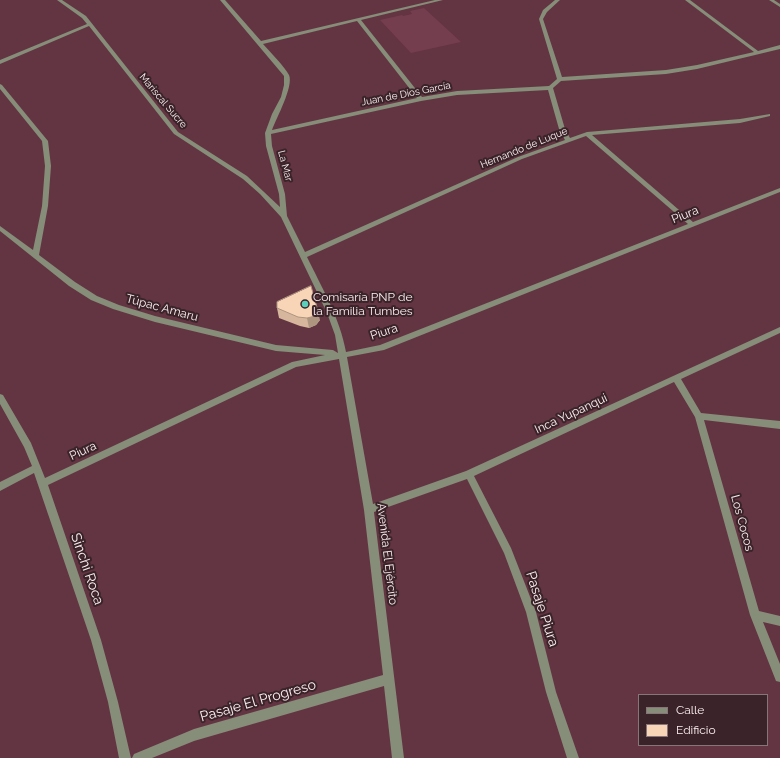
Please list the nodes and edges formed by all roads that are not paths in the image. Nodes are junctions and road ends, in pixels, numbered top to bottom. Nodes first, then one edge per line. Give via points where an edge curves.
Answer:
1 (59, 0) edge
2 (222, 0) edge
3 (441, 0) edge
4 (558, 0) edge
5 (687, 0) edge
6 (771, 0) edge
7 (780, 6) edge
8 (358, 20) junction
9 (90, 24) junction
10 (260, 43) junction
11 (780, 47) edge
12 (757, 52) junction
13 (0, 62) edge
14 (560, 79) junction
15 (0, 86) edge
16 (550, 88) junction
17 (421, 98) junction
18 (768, 116) dead end
19 (268, 133) junction
20 (587, 134) junction
21 (568, 140) junction
22 (780, 190) edge
23 (284, 216) junction
24 (693, 225) junction
25 (0, 228) edge
26 (36, 255) junction
27 (303, 256) junction
28 (780, 330) edge
29 (342, 354) junction
30 (676, 378) junction
31 (0, 397) edge
32 (699, 416) junction
33 (780, 425) edge
34 (37, 467) junction
35 (469, 474) junction
36 (43, 483) junction
37 (0, 487) edge
38 (369, 510) junction
39 (755, 615) junction
40 (780, 621) edge
41 (780, 677) edge
42 (389, 679) junction
43 (125, 758) edge
44 (138, 758) edge
45 (398, 758) edge
46 (572, 758) edge

1 - 9 street, Mariscal Sucre
2 - 10 street, La Mar
3 - 8 street
4 - 14 street via 545,11 541,19
5 - 12 street
6 - 7 street
8 - 10 street
8 - 17 street
9 - 13 street
9 - 23 street, Mariscal Sucre via 176,133 240,174 259,189
10 - 19 street, La Mar via 287,76 284,97
11 - 12 street
12 - 14 street via 666,72
14 - 16 street
15 - 26 street via 45,141 48,166 45,206
16 - 17 street, Juan de Dios García via 457,93
16 - 21 street via 562,129
17 - 19 street, Juan de Dios García
18 - 20 street, Hernando de Luque via 740,121
19 - 23 street, La Mar via 282,194
20 - 21 street, Hernando de Luque
20 - 24 street
21 - 27 street, Hernando de Luque
22 - 24 street, Piura
23 - 27 street, La Mar
24 - 29 street, Piura via 381,348
25 - 26 street, Túpac Amaru
26 - 29 street, Túpac Amaru via 94,298 155,320 276,348
27 - 29 street, La Mar via 330,313
28 - 30 street, Inca Yupanqui
29 - 36 street, Piura via 295,364
29 - 38 street, Avenida El Ejército
30 - 32 street, Los Cocos
30 - 35 street, Inca Yupanqui
31 - 34 street, Sinchi Roca
32 - 33 street
32 - 39 street, Los Cocos
34 - 36 street, Sinchi Roca
34 - 37 street
35 - 38 street, Inca Yupanqui
35 - 46 street, Pasaje Piura via 508,551 532,612
36 - 43 street, Sinchi Roca via 96,640
38 - 42 street, Avenida El Ejército
39 - 40 street
39 - 41 street, Los Cocos
42 - 44 street, Pasaje El Progreso via 194,734
42 - 45 street, Avenida El Ejército

